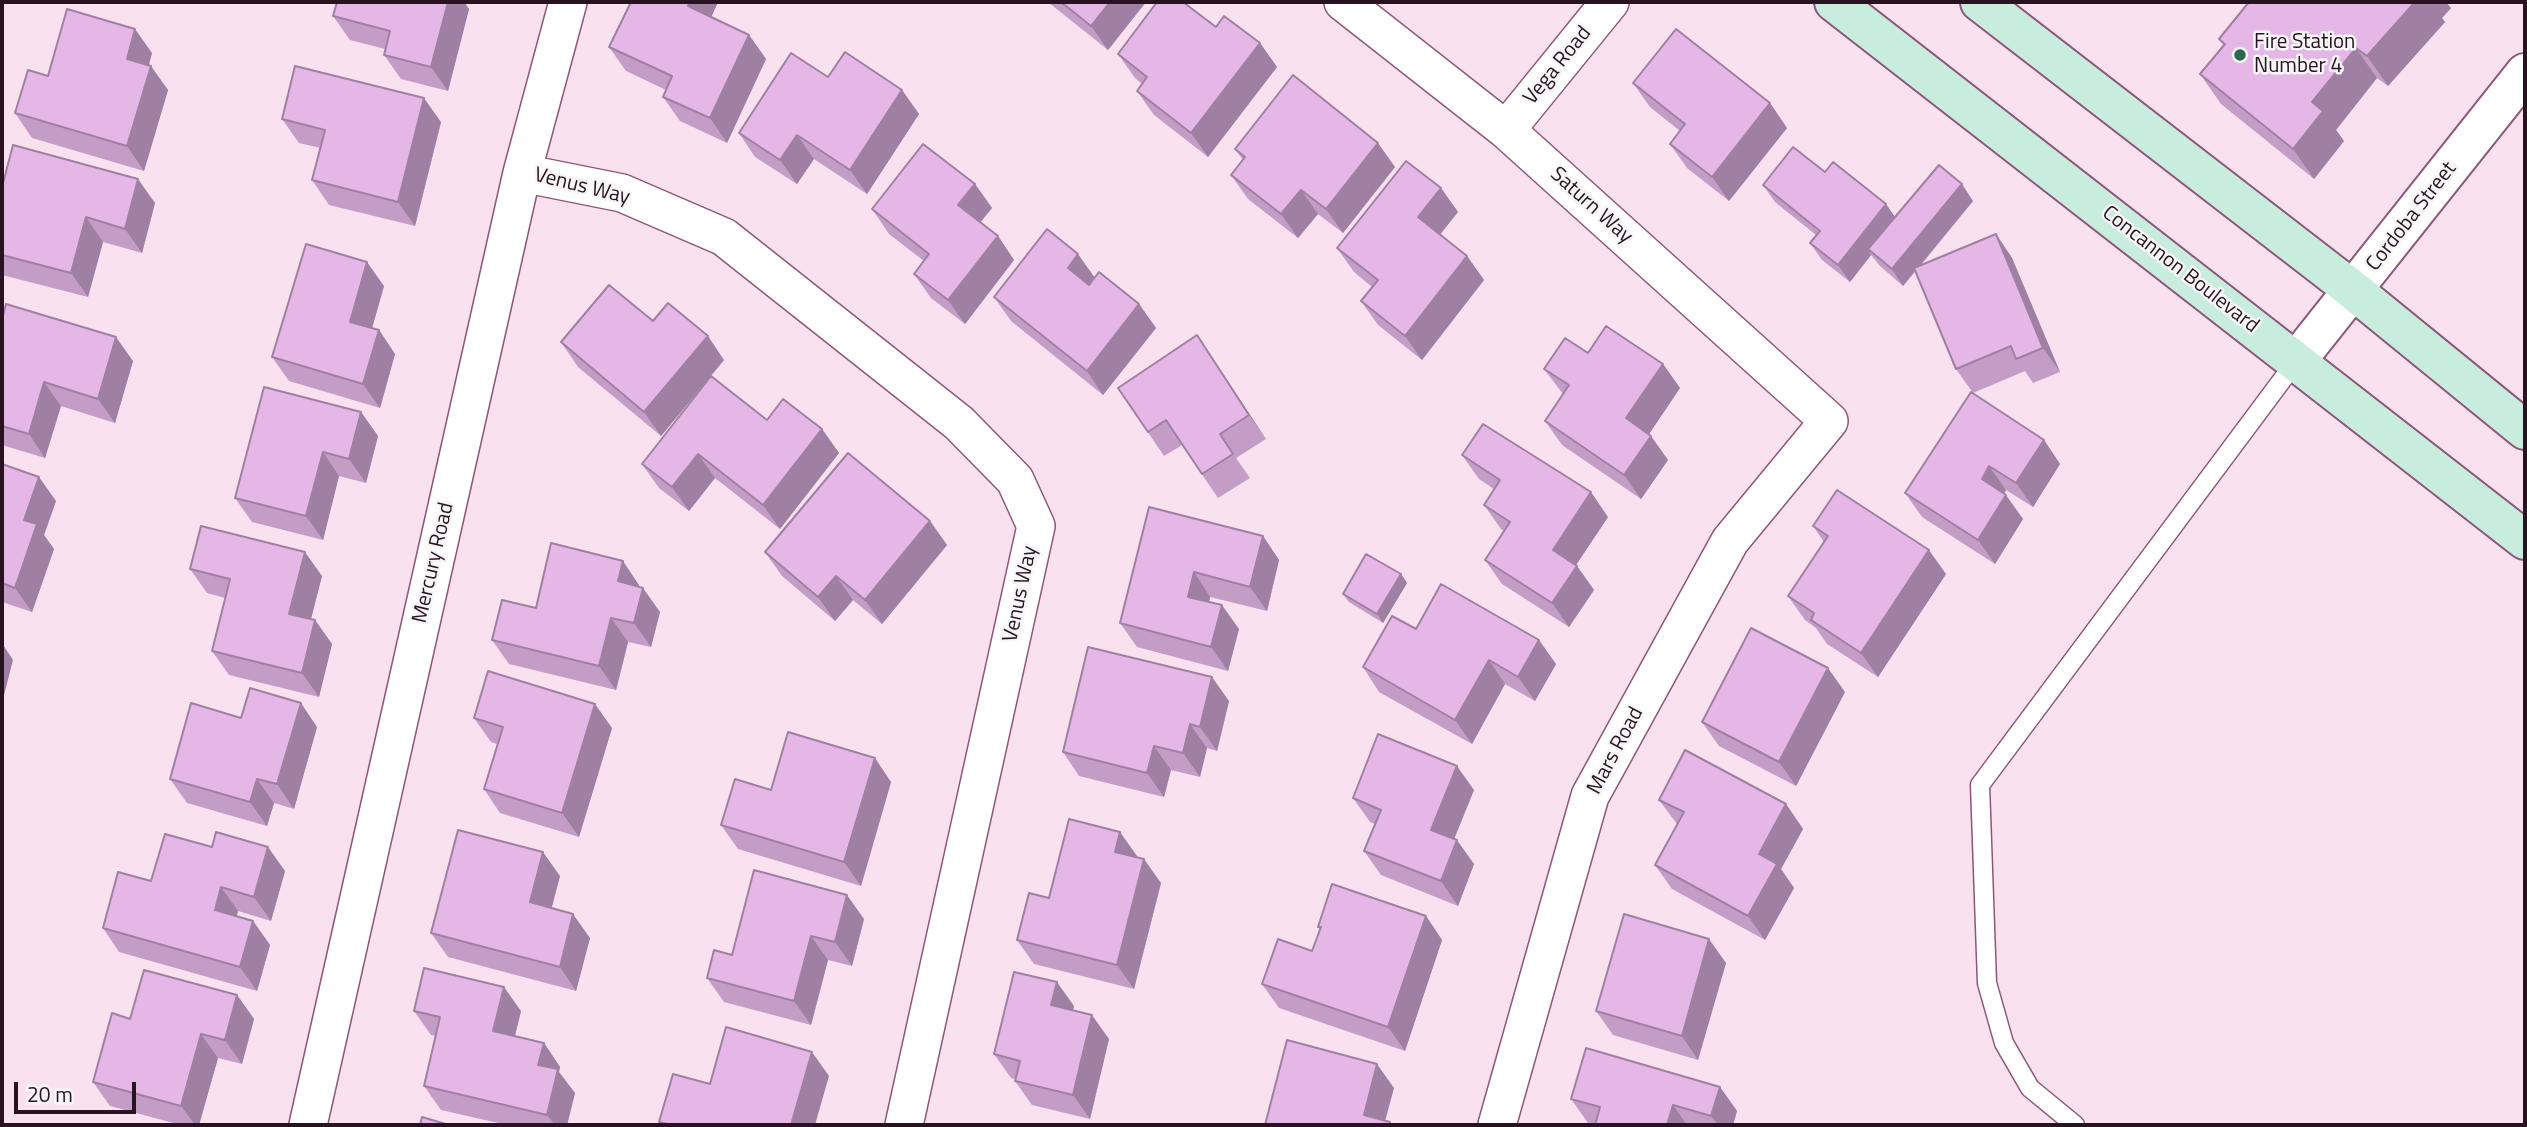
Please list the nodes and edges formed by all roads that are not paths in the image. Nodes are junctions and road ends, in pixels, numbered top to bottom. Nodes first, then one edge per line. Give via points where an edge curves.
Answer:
1 (568, 2) edge
2 (1343, 2) edge
3 (1610, 2) edge
4 (1834, 2) edge
5 (1980, 2) edge
6 (2525, 73) edge
7 (1506, 130) junction
8 (522, 173) junction
9 (2353, 290) junction
10 (2297, 360) junction
11 (1829, 421) joint
12 (2525, 430) edge
13 (2525, 540) edge
14 (307, 1125) edge
15 (904, 1125) edge
16 (1497, 1125) edge
17 (2075, 1125) edge

1 - 8 street, Mercury Road
2 - 7 street, Saturn Way
3 - 7 street, Vega Road
4 - 10 main road, Concannon Boulevard
5 - 9 main road
6 - 9 street, Cordoba Street
7 - 11 street, Saturn Way
8 - 14 street, Mercury Road
8 - 15 street, Venus Way via 622,194 724,237 959,424 1015,480 1036,526
9 - 10 street, Cordoba Street
9 - 12 main road
10 - 13 main road, Concannon Boulevard
10 - 17 lane via 1980,785 1987,983 2004,1043 2030,1088
11 - 16 street, Mars Road via 1730,541 1590,796

